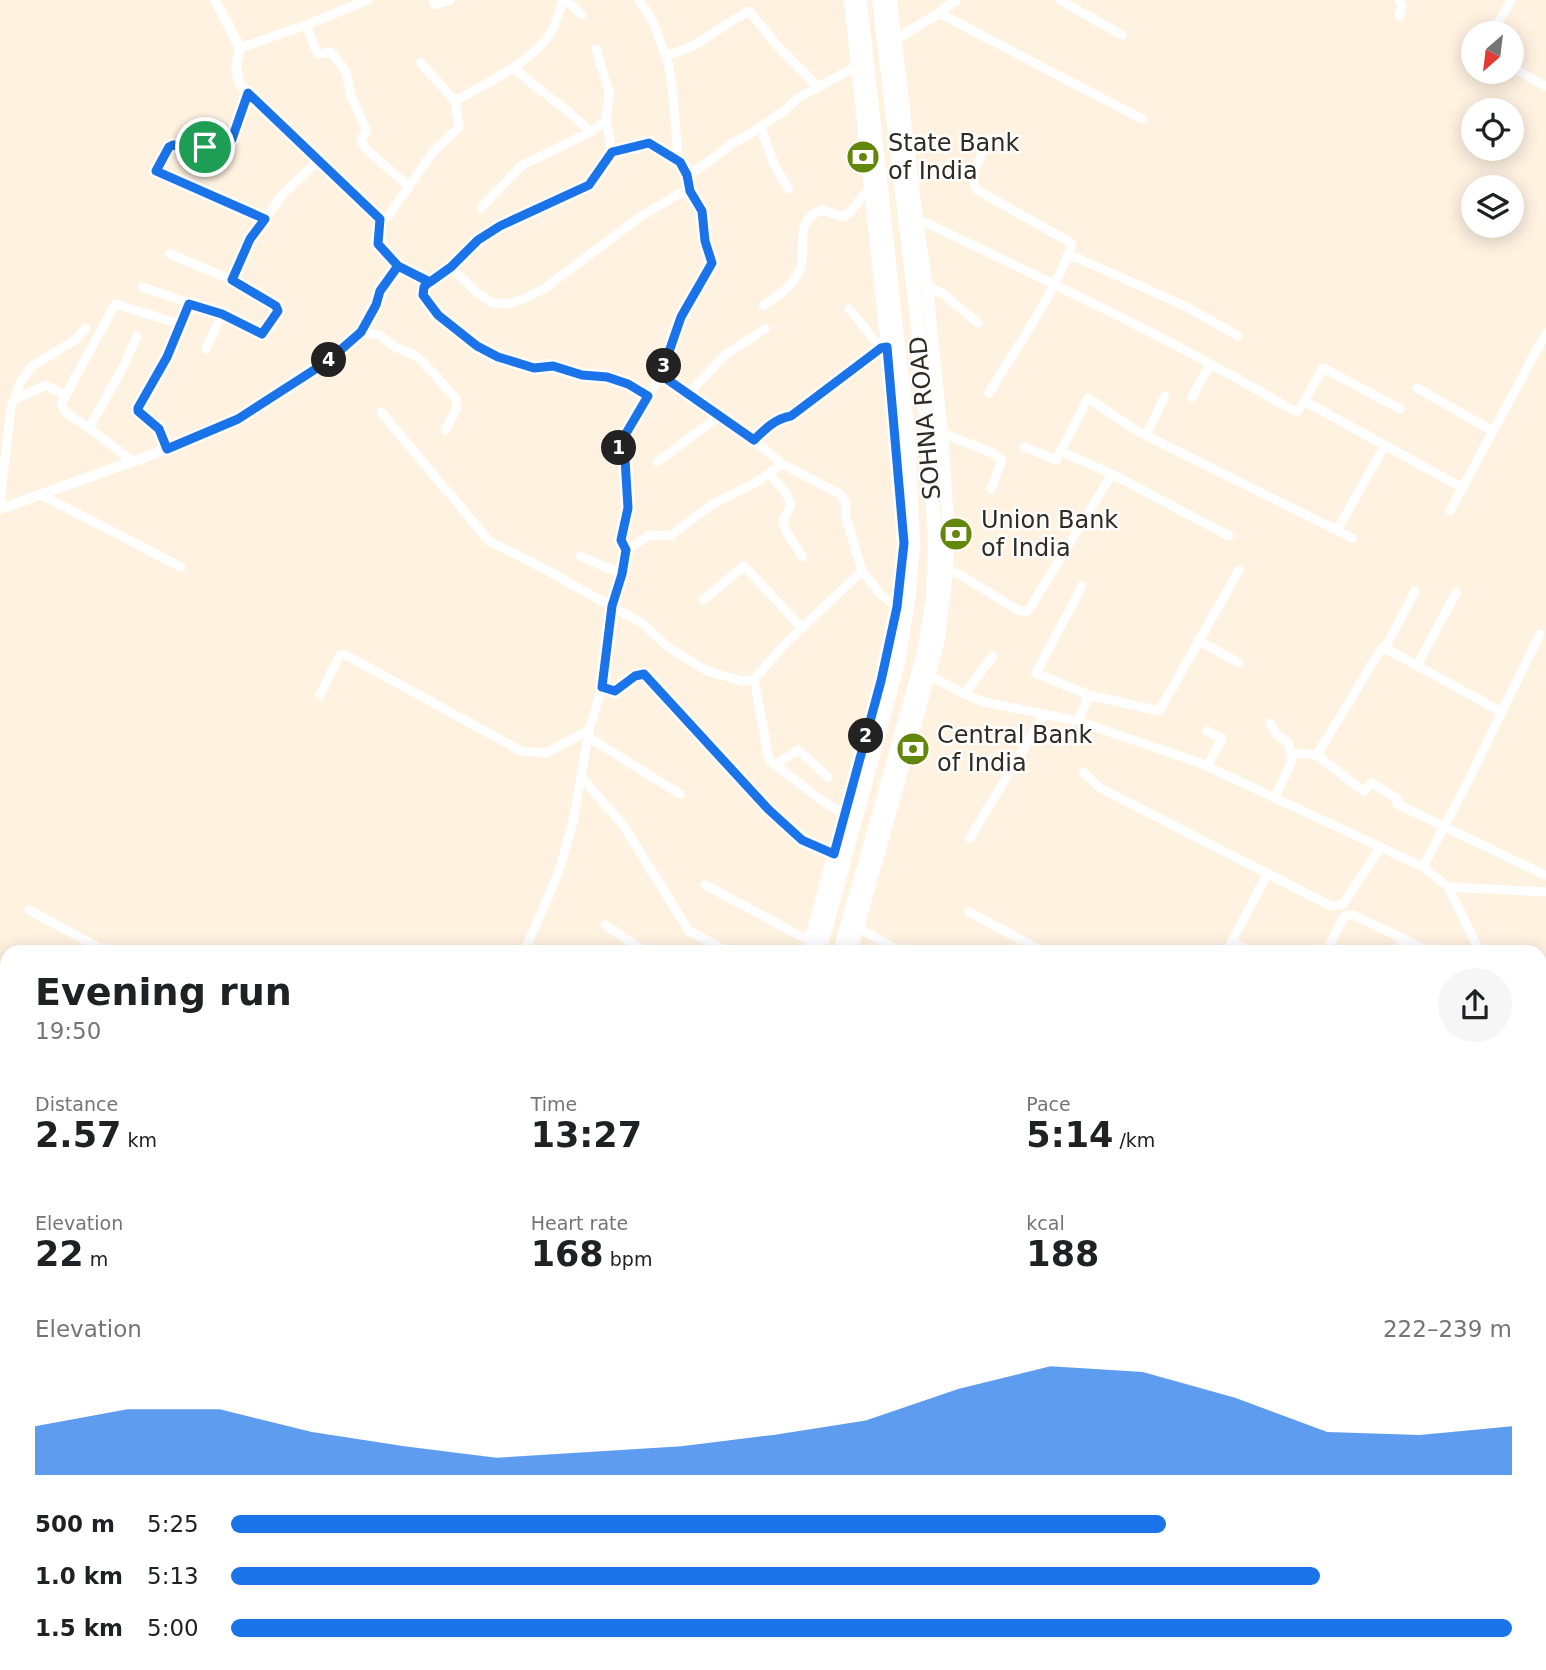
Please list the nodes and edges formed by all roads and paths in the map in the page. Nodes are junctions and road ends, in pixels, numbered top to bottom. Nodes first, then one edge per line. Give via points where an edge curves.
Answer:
1 (215, 0) edge
2 (368, 0) edge
3 (433, 0) edge
4 (450, 0) edge
5 (564, 0) edge
6 (639, 0) edge
7 (850, 0) edge
8 (860, 0) edge
9 (879, 0) edge
10 (891, 0) edge
11 (956, 0) edge
12 (1060, 0) edge
13 (1399, 0) edge
14 (1511, 0) edge
15 (939, 13) junction
16 (582, 15) dead end
17 (1399, 16) dead end
18 (1499, 21) edge
19 (306, 25) junction
20 (1122, 35) dead end
21 (895, 40) junction
22 (240, 48) junction
23 (596, 49) dead end
24 (665, 55) junction
25 (421, 63) dead end
26 (857, 66) junction
27 (513, 67) junction
28 (1524, 74) edge
29 (817, 86) junction
30 (1545, 86) edge
31 (248, 93) junction
32 (455, 101) junction
33 (1143, 119) dead end
34 (606, 121) junction
35 (761, 127) junction
36 (590, 132) junction
37 (983, 151) dead end
38 (612, 152) junction
39 (319, 160) junction
40 (680, 162) junction
41 (687, 175) junction
42 (409, 187) junction
43 (870, 188) junction
44 (789, 189) dead end
45 (690, 191) junction
46 (481, 208) dead end
47 (265, 219) junction
48 (380, 219) junction
49 (917, 221) junction
50 (170, 254) dead end
51 (1067, 257) junction
52 (398, 266) junction
53 (451, 267) junction
54 (232, 280) junction
55 (429, 282) junction
56 (1053, 285) junction
57 (142, 287) dead end
58 (927, 287) junction
59 (189, 304) junction
60 (763, 306) dead end
61 (849, 309) dead end
62 (222, 314) junction
63 (978, 323) dead end
64 (179, 324) junction
65 (86, 328) dead end
66 (765, 329) dead end
67 (361, 332) junction
68 (1546, 333) edge
69 (137, 336) dead end
70 (1238, 337) dead end
71 (884, 348) junction
72 (206, 349) dead end
73 (1210, 365) junction
74 (661, 375) junction
75 (1417, 388) dead end
76 (989, 393) dead end
77 (688, 394) junction
78 (65, 395) junction
79 (648, 396) junction
80 (1165, 396) dead end
81 (1192, 397) dead end
82 (14, 400) junction
83 (1304, 401) junction
84 (1400, 409) dead end
85 (381, 412) dead end
86 (719, 416) junction
87 (89, 428) junction
88 (445, 430) dead end
89 (1493, 431) junction
90 (942, 433) junction
91 (1146, 435) junction
92 (754, 440) junction
93 (1385, 445) junction
94 (1024, 447) dead end
95 (167, 449) junction
96 (1060, 451) junction
97 (132, 461) junction
98 (657, 462) dead end
99 (782, 464) junction
100 (770, 474) junction
101 (1112, 474) junction
102 (945, 478) junction
103 (906, 479) junction
104 (1462, 488) junction
105 (991, 489) dead end
106 (40, 494) junction
107 (0, 501) edge
108 (0, 509) edge
109 (1451, 510) dead end
110 (1337, 530) junction
111 (1228, 536) dead end
112 (1352, 538) dead end
113 (626, 550) junction
114 (580, 556) dead end
115 (803, 557) dead end
116 (181, 566) dead end
117 (1239, 570) dead end
118 (862, 571) junction
119 (947, 572) junction
120 (622, 574) junction
121 (1082, 586) dead end
122 (1415, 591) dead end
123 (1456, 593) dead end
124 (703, 600) dead end
125 (612, 606) junction
126 (897, 607) junction
127 (802, 628) junction
128 (1540, 634) dead end
129 (1198, 640) junction
130 (1384, 650) junction
131 (993, 656) dead end
132 (1239, 663) dead end
133 (1417, 665) junction
134 (929, 675) junction
135 (754, 679) junction
136 (602, 687) junction
137 (964, 694) junction
138 (320, 695) dead end
139 (1089, 695) junction
140 (1500, 711) junction
141 (1044, 715) junction
142 (1078, 721) junction
143 (1270, 723) dead end
144 (1207, 731) dead end
145 (588, 734) junction
146 (1291, 753) junction
147 (1317, 755) junction
148 (775, 765) junction
149 (1207, 766) junction
150 (1083, 772) dead end
151 (581, 777) junction
152 (828, 777) dead end
153 (680, 794) dead end
154 (1275, 797) junction
155 (845, 815) junction
156 (1444, 827) junction
157 (970, 838) dead end
158 (1380, 848) junction
159 (834, 854) junction
160 (1423, 867) junction
161 (1268, 873) junction
162 (1545, 874) edge
163 (827, 882) junction
164 (705, 885) dead end
165 (1448, 887) junction
166 (1541, 892) edge
167 (868, 893) junction
168 (29, 910) dead end
169 (969, 912) dead end
170 (605, 925) dead end
171 (858, 928) junction
172 (1404, 938) junction
173 (1232, 942) junction
174 (94, 945) edge
175 (527, 945) edge
176 (635, 945) edge
177 (716, 945) edge
178 (807, 945) edge
179 (813, 945) edge
180 (813, 945) edge
181 (842, 945) edge
182 (853, 945) edge
183 (889, 945) edge
184 (1031, 945) edge
185 (1230, 945) edge
186 (1238, 945) edge
187 (1330, 945) edge
188 (1400, 945) edge
189 (1418, 945) edge
190 (1477, 945) edge

1 - 22 street
2 - 19 street
3 - 4 street via 435,5
5 - 16 street
5 - 27 street via 553,29
6 - 24 street
7 - 26 main road
8 - 103 highway, SOHNA ROAD via 895,303
9 - 181 highway, SOHNA ROAD via 932,486 933,599 923,657
10 - 21 main road
11 - 15 street
12 - 20 street
13 - 17 street
14 - 18 street
15 - 21 street
15 - 33 street
19 - 22 street
19 - 42 street via 318,54 331,52 346,72 367,131 361,140 365,148
21 - 49 main road
22 - 31 street via 236,74
23 - 34 street via 609,92
24 - 29 street via 696,46 749,11
24 - 40 street
25 - 32 street
26 - 29 street
26 - 43 main road
27 - 32 street
27 - 36 street
28 - 30 street
29 - 35 street
31 - 39 street
31 - 47 street via 228,142 205,147 173,145 156,171
32 - 42 street via 458,129 433,152
34 - 36 street
34 - 38 street
35 - 41 street
35 - 44 street via 774,165
36 - 46 street via 521,166
37 - 51 street via 973,174 977,190 1068,241 1072,245
38 - 40 street via 649,143
38 - 53 street via 589,185 500,226
39 - 47 street via 282,195
39 - 48 street
40 - 41 street
41 - 45 street
42 - 48 street via 388,216
43 - 60 street via 843,217 822,210 813,215 801,239 800,271
43 - 71 main road
45 - 53 street via 640,217 524,299 493,303
45 - 74 street via 702,211 712,263 681,317
47 - 54 street via 250,239
48 - 52 street via 378,244
49 - 56 street
49 - 58 main road
50 - 54 street
51 - 56 street
51 - 70 street via 1187,307
52 - 55 street
52 - 67 street
53 - 55 street
54 - 62 street via 278,311 262,334
55 - 79 street via 423,295 438,315 498,357 529,367 553,366 607,377
56 - 73 street
56 - 76 street
57 - 59 street
58 - 63 street via 942,293
58 - 90 main road
59 - 62 street
59 - 64 street
61 - 71 street
62 - 72 street
64 - 78 street via 115,304
64 - 95 street via 167,357 138,408 159,429
65 - 82 street via 28,370
66 - 77 street via 725,355
67 - 88 street via 379,335 413,354 456,399 456,410
67 - 95 street via 328,361 238,419
68 - 89 street
69 - 87 street
71 - 92 street
71 - 103 main road
73 - 81 street
73 - 83 street via 1292,410 1298,411
74 - 77 street
74 - 79 street
75 - 89 street
77 - 86 street
78 - 82 street via 46,385
78 - 87 street via 63,409
79 - 113 street via 618,447 625,459 628,508 621,540
80 - 91 street
82 - 107 street
83 - 84 street via 1323,368
83 - 93 street
85 - 125 street via 488,541
86 - 92 street
86 - 98 street
87 - 97 street
89 - 104 street
90 - 102 main road
90 - 105 street via 1002,460
91 - 96 street via 1088,398
91 - 110 street
92 - 99 street
93 - 104 street
93 - 110 street
94 - 96 street via 1056,460
95 - 97 street
96 - 101 street
97 - 106 street
99 - 100 street
99 - 118 street via 840,494
100 - 113 street via 711,505 670,536 650,535
100 - 115 street via 790,504 783,521
101 - 111 street
101 - 119 street via 1028,611 1019,611 959,574
102 - 103 main road
102 - 119 main road
103 - 126 main road
103 - 179 highway, SOHNA ROAD via 912,555 899,659 835,896
104 - 109 street
106 - 108 street
106 - 116 street
110 - 112 street
113 - 120 street
114 - 120 street
117 - 129 street
118 - 126 street
118 - 127 street
119 - 134 main road via 939,640
120 - 125 street
121 - 139 street via 1036,673
122 - 130 street
123 - 133 street
124 - 127 street via 744,566
125 - 135 street via 707,671 742,681
125 - 136 street
126 - 155 main road
127 - 135 street
128 - 140 street
129 - 132 street
129 - 139 street via 1160,710
130 - 133 street
130 - 147 street via 1378,650
131 - 137 street
133 - 140 street
134 - 137 street
134 - 167 main road
135 - 148 street via 769,760
136 - 145 street
136 - 159 street via 615,691 644,674 768,809 802,840
137 - 141 street
138 - 145 street via 344,654 521,751 547,753
139 - 142 street
140 - 156 street
141 - 142 street
141 - 157 street
142 - 149 street
143 - 146 street via 1288,742
144 - 149 street via 1222,739
145 - 151 street
145 - 153 street
146 - 147 street
146 - 154 street via 1292,761
147 - 156 street via 1363,791 1372,783 1398,799 1397,804
148 - 152 street via 798,750
148 - 155 street
149 - 154 street
150 - 161 street via 1100,788
151 - 175 street via 560,866
151 - 177 street via 622,825 689,931
154 - 158 street
155 - 159 main road
156 - 160 street
156 - 162 street
158 - 160 street
158 - 161 street via 1343,904 1335,906
159 - 163 main road
160 - 165 street
161 - 173 street
162 - 166 street
163 - 167 main road
163 - 180 main road
164 - 178 street
165 - 166 street
165 - 190 street
167 - 171 main road
168 - 174 street
169 - 184 street
170 - 176 street
171 - 182 main road
171 - 183 street
172 - 187 street via 1347,915
172 - 188 street
172 - 189 street
173 - 185 street
173 - 186 street

